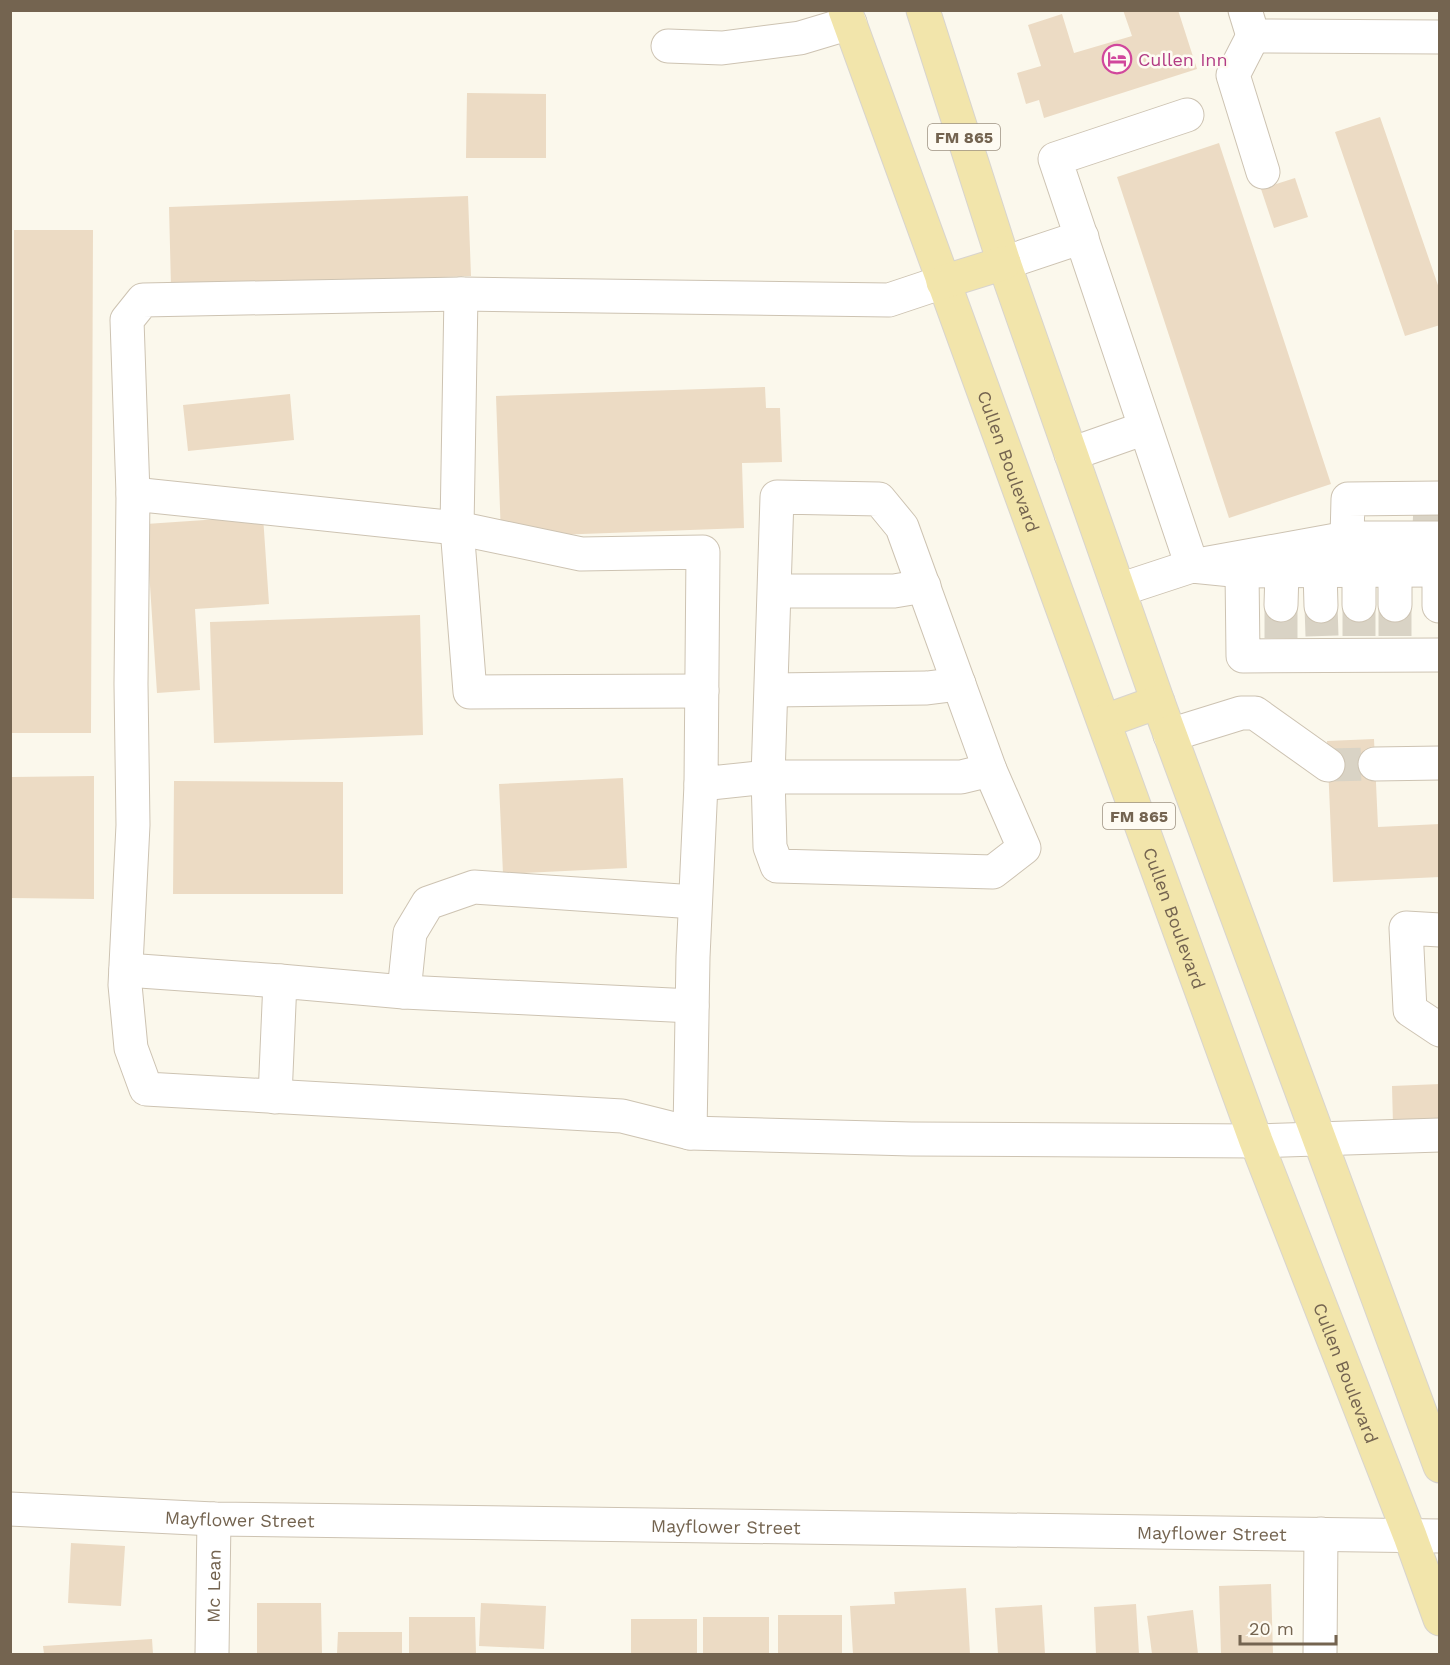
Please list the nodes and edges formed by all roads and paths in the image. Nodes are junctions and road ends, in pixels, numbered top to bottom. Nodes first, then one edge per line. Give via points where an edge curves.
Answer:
1 (923, 10) edge
2 (848, 17) edge
3 (1249, 23) edge
4 (1440, 37) edge
5 (668, 46) dead end
6 (1187, 115) dead end
7 (1263, 172) dead end
8 (1082, 237) junction
9 (1004, 263) junction
10 (943, 282) junction
11 (460, 294) junction
12 (1145, 428) junction
13 (1071, 454) junction
14 (133, 494) junction
15 (1410, 518) edge
16 (457, 528) junction
17 (1192, 566) junction
18 (1439, 570) edge
19 (1282, 571) junction
20 (1320, 571) junction
21 (1359, 571) junction
22 (1395, 571) junction
23 (1242, 572) junction
24 (924, 586) junction
25 (1119, 590) junction
26 (775, 591) junction
27 (1281, 605) tunnel mouth
28 (1439, 606) edge
29 (1322, 632) junction
30 (1359, 632) junction
31 (1395, 632) junction
32 (1440, 642) edge
33 (1439, 655) edge
34 (959, 684) junction
35 (772, 690) junction
36 (702, 691) junction
37 (1158, 702) junction
38 (1105, 722) junction
39 (1170, 735) junction
40 (1440, 763) edge
41 (1375, 764) tunnel mouth
42 (1328, 765) tunnel mouth
43 (990, 770) junction
44 (768, 777) junction
45 (701, 784) junction
46 (696, 902) junction
47 (1440, 930) edge
48 (126, 970) junction
49 (280, 981) junction
50 (404, 992) junction
51 (692, 1006) junction
52 (1440, 1030) edge
53 (275, 1097) junction
54 (690, 1133) junction
55 (1440, 1135) edge
56 (1318, 1140) junction
57 (1256, 1141) junction
58 (1433, 1429) edge
59 (1440, 1466) edge
60 (10, 1509) edge
61 (214, 1519) junction
62 (1321, 1534) junction
63 (1425, 1536) edge
64 (1440, 1619) edge
65 (212, 1654) edge
66 (1320, 1654) edge

1 - 9 main road, FM 865
2 - 5 street via 800,38 722,48
2 - 10 main road, Cullen Boulevard / FM 865
3 - 4 street
3 - 7 street via 1233,75
6 - 8 street via 1055,159
8 - 9 street
8 - 12 street
9 - 10 main road
9 - 13 main road, FM 865
10 - 11 street via 888,300
10 - 38 main road, Cullen Boulevard / FM 865
11 - 14 street via 143,300 127,320
11 - 16 street
12 - 13 street
12 - 17 street
13 - 25 main road, FM 865
14 - 16 street
14 - 48 street via 132,825
15 - 17 street via 1348,499 1347,538
16 - 36 street via 581,554 703,552
16 - 36 street via 470,692
17 - 23 street
17 - 25 street
18 - 22 street
18 - 28 street
19 - 20 street
19 - 23 street
19 - 27 street
20 - 21 street
20 - 29 street
21 - 22 street
21 - 30 street
22 - 31 street
23 - 29 street via 1243,656 1281,648
24 - 26 street via 894,591
24 - 26 street via 902,526 879,499 777,497
24 - 34 street
25 - 37 main road, FM 865
26 - 35 street
29 - 30 street
30 - 31 street
31 - 33 street
32 - 33 street
34 - 35 street
34 - 43 street
35 - 44 street
36 - 45 street
37 - 38 main road
37 - 39 main road, FM 865
38 - 57 main road, Cullen Boulevard / FM 865
39 - 42 street via 1241,713 1256,713
39 - 56 main road, FM 865
40 - 41 street
43 - 44 street via 961,777
43 - 44 street via 1024,848 993,872 777,866 770,847
44 - 45 street
45 - 46 street
46 - 50 street via 474,887 428,903 410,933
46 - 51 street
47 - 52 street via 1406,928 1410,1010
48 - 49 street
48 - 53 street via 131,1048 146,1089
49 - 50 street
49 - 53 street
50 - 51 street
51 - 54 street
53 - 54 street via 622,1116
54 - 57 street
55 - 56 street
56 - 57 street
56 - 58 main road, FM 865
57 - 63 main road, Cullen Boulevard / FM 865
58 - 59 main road, FM 865
60 - 61 street, Mayflower Street
61 - 62 street, Mayflower Street
61 - 65 street, Mc Lean
62 - 63 street, Mayflower Street
62 - 66 street
63 - 64 main road, Cullen Boulevard / FM 865

